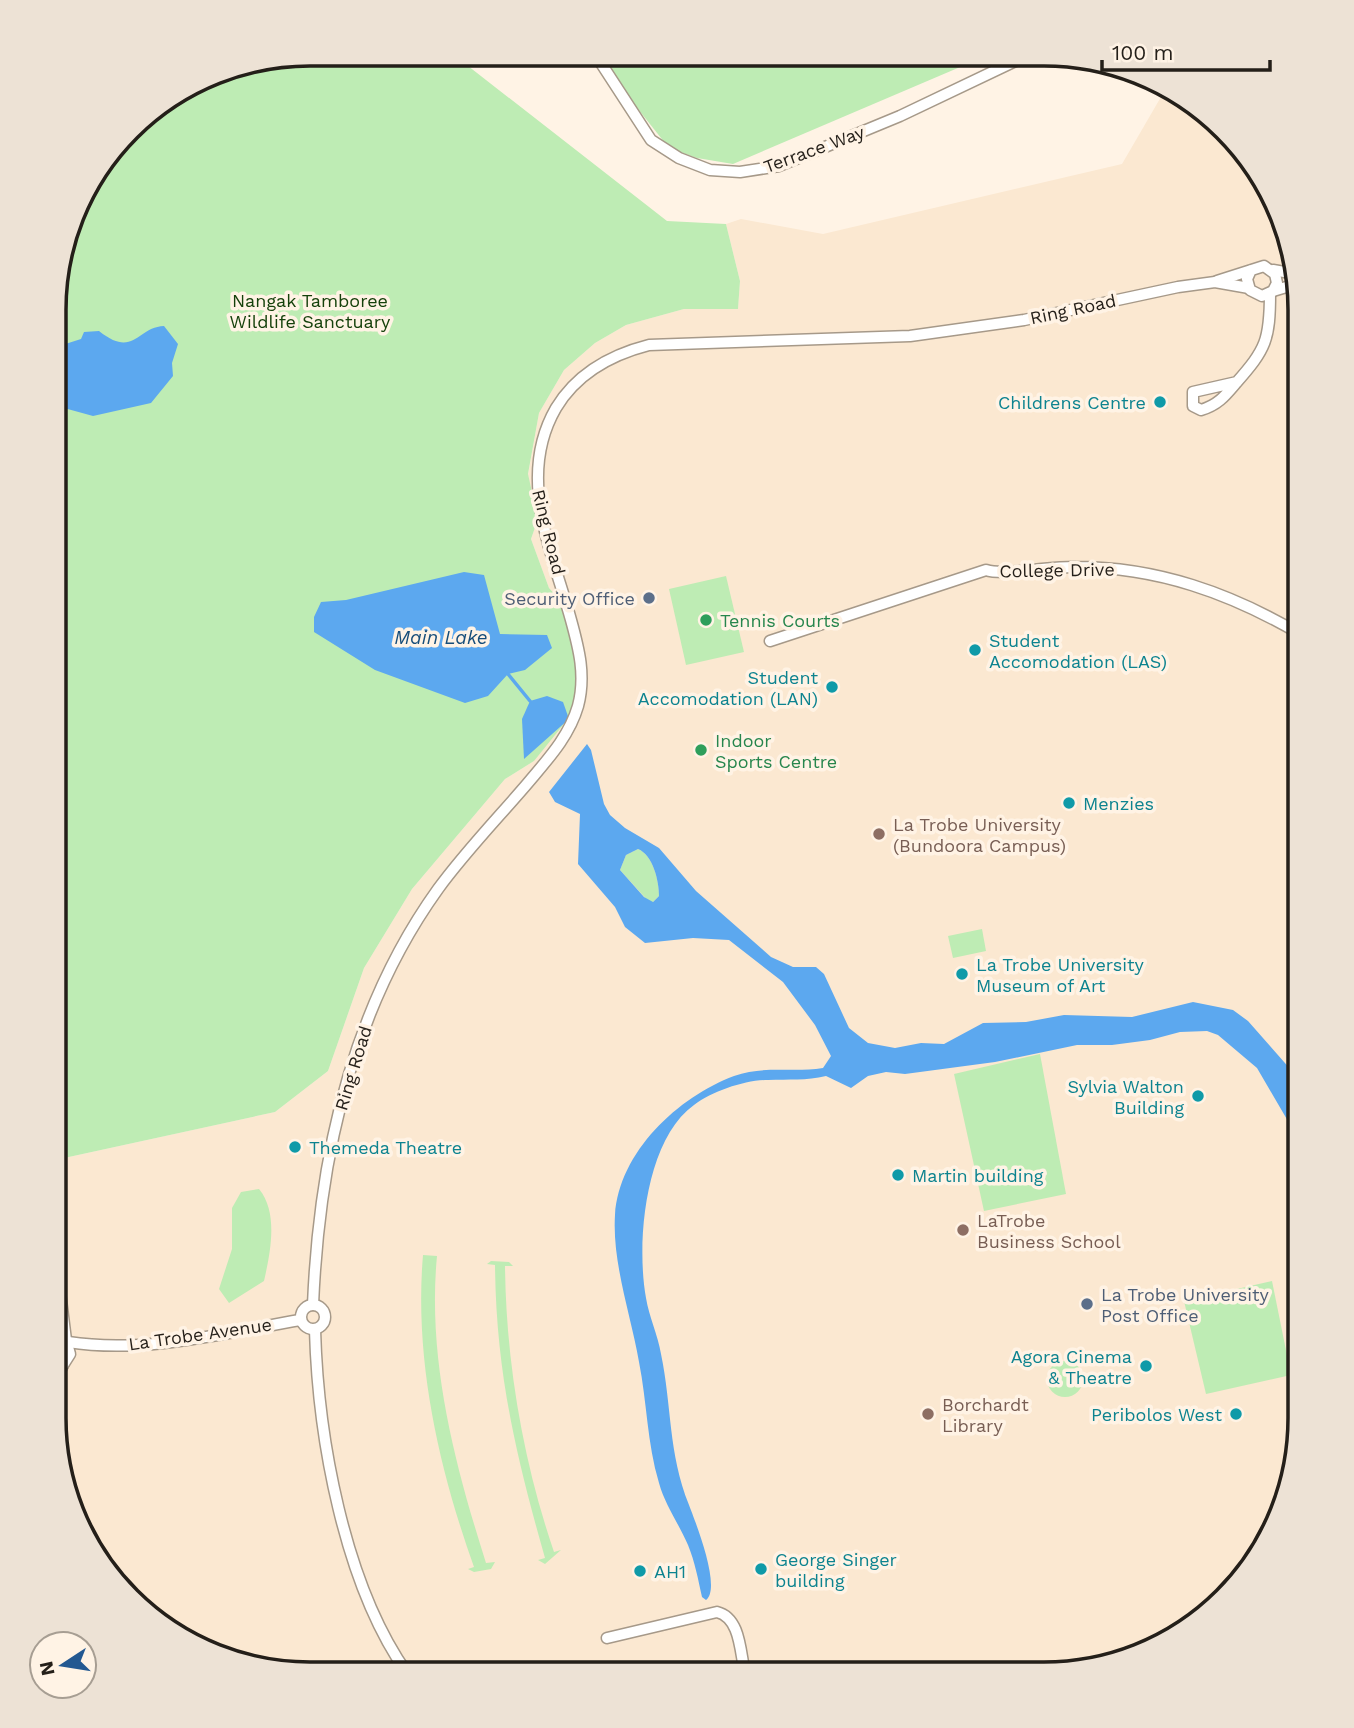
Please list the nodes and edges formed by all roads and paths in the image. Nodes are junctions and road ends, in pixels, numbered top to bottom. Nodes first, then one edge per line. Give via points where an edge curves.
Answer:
1 (1005, 66) edge
2 (603, 67) edge
3 (1251, 270) junction
4 (1273, 270) junction
5 (1284, 272) edge
6 (1215, 282) junction
7 (1286, 287) edge
8 (1251, 291) junction
9 (1271, 292) junction
10 (1268, 328) junction
11 (1237, 382) dead end
12 (1288, 627) edge
13 (770, 641) dead end
14 (313, 1305) junction
15 (300, 1320) junction
16 (315, 1330) junction
17 (66, 1334) edge
18 (67, 1341) junction
19 (66, 1345) edge
20 (100, 1347) junction
21 (66, 1361) edge
22 (607, 1639) dead end
23 (401, 1661) edge
24 (742, 1661) edge

1 - 2 street, Terrace Way via 779,166 740,172 710,170 651,141
3 - 4 street via 1264,266
3 - 6 street
3 - 8 street via 1247,279
4 - 5 street
4 - 9 street via 1277,278
6 - 8 street, Ring Road
6 - 14 street, Ring Road via 910,336 649,345 600,364 569,390 549,420 536,476 544,525 580,652 582,682 577,710 561,743 439,889 378,994 356,1050 334,1130 316,1243
7 - 9 street
8 - 9 street via 1262,296
8 - 10 street
9 - 10 street
10 - 11 street via 1258,359
12 - 13 street, College Drive via 1203,588 1140,571 1070,566 999,574 986,570
14 - 15 street via 302,1311
14 - 16 street via 325,1316
15 - 16 street
15 - 20 street, La Trobe Avenue via 181,1341
16 - 23 street via 322,1425 342,1522 374,1609
17 - 18 street
18 - 19 street
18 - 20 street, La Trobe Avenue
20 - 21 street, La Trobe Avenue
22 - 24 street via 717,1612 725,1614 735,1627

